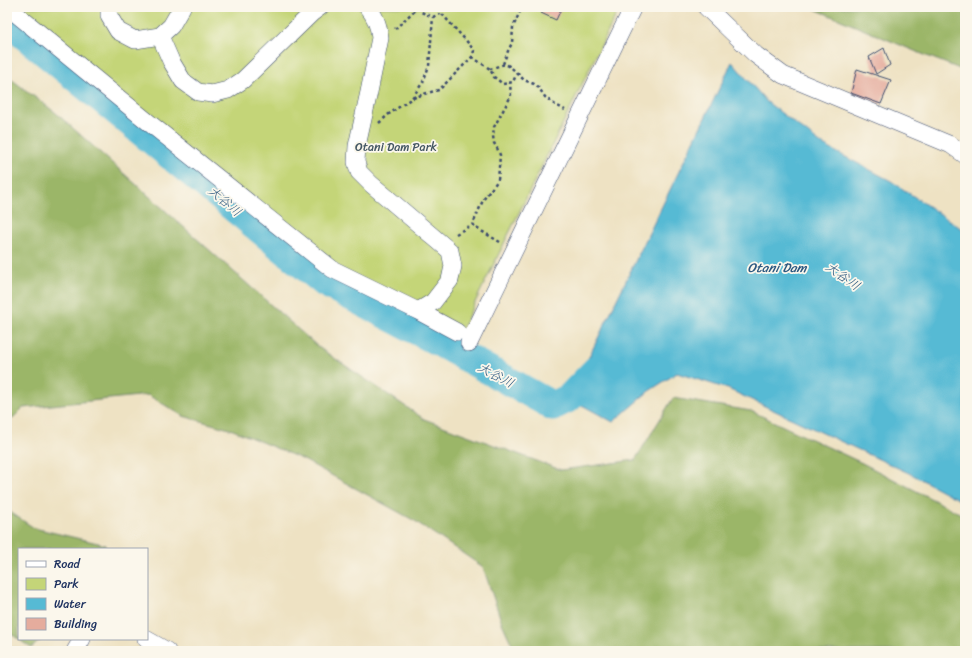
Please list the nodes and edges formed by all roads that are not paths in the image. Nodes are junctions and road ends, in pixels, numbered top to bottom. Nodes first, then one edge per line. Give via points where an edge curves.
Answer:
1 (109, 7) edge
2 (182, 7) edge
3 (320, 7) edge
4 (367, 7) edge
5 (633, 7) edge
6 (706, 7) edge
7 (10, 9) dead end
8 (160, 36) junction
9 (965, 155) edge
10 (418, 311) junction
11 (81, 640) edge
12 (148, 640) edge
13 (75, 651) edge
14 (167, 651) edge

1 - 8 street via 109,16 118,31 135,40
2 - 8 street via 171,26
3 - 8 street via 242,80 228,90 212,94 198,92 183,81
4 - 10 street via 373,13 379,30 379,42 357,146 356,162 359,172 450,251 453,266 450,280 433,302
5 - 10 street via 515,249 463,337
6 - 9 street via 756,54 783,75 951,145
7 - 10 street via 332,269
11 - 13 street
12 - 14 street

